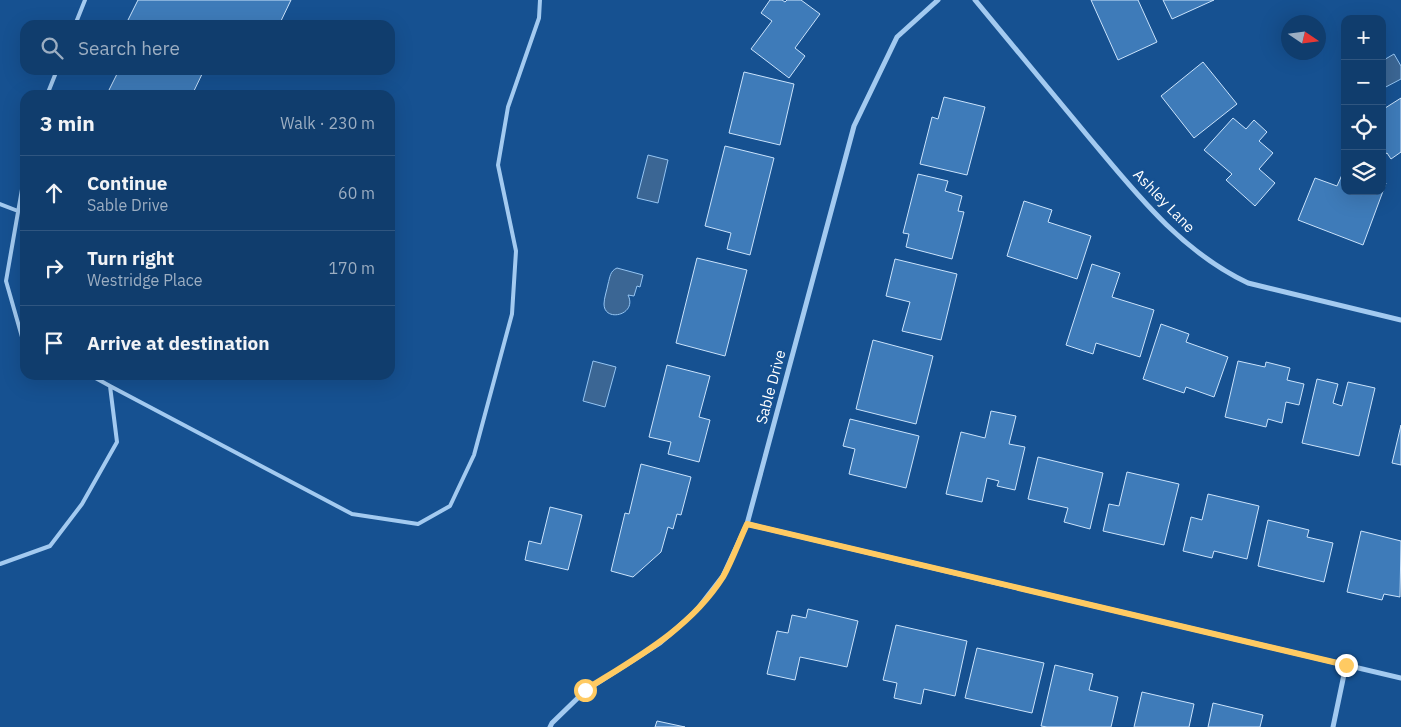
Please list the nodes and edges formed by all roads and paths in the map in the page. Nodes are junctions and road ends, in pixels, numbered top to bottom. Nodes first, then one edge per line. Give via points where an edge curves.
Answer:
1 (85, 0) edge
2 (540, 0) edge
3 (938, 0) edge
4 (975, 0) edge
5 (77, 20) edge
6 (55, 75) edge
7 (49, 90) edge
8 (20, 200) edge
9 (0, 204) edge
10 (18, 211) junction
11 (1401, 320) edge
12 (20, 330) edge
13 (99, 380) edge
14 (110, 386) junction
15 (747, 524) junction
16 (0, 564) edge
17 (1346, 665) junction
18 (1401, 678) edge
19 (550, 727) edge
20 (1333, 727) edge

1 - 5 lane
2 - 14 lane via 539,18 508,107 498,165 516,251 512,314 474,455 450,506 418,524 352,514
3 - 15 street, Sable Drive via 897,37 854,126
4 - 11 street, Ashley Lane via 1148,208 1182,240 1231,276 1248,284
6 - 7 lane
8 - 10 lane
9 - 10 lane
10 - 12 lane via 6,281
13 - 14 lane
14 - 16 lane via 117,442 82,504 50,546
15 - 17 street
15 - 19 street, Sable Drive via 723,576 696,611 660,643 585,690
17 - 18 street
17 - 20 street

